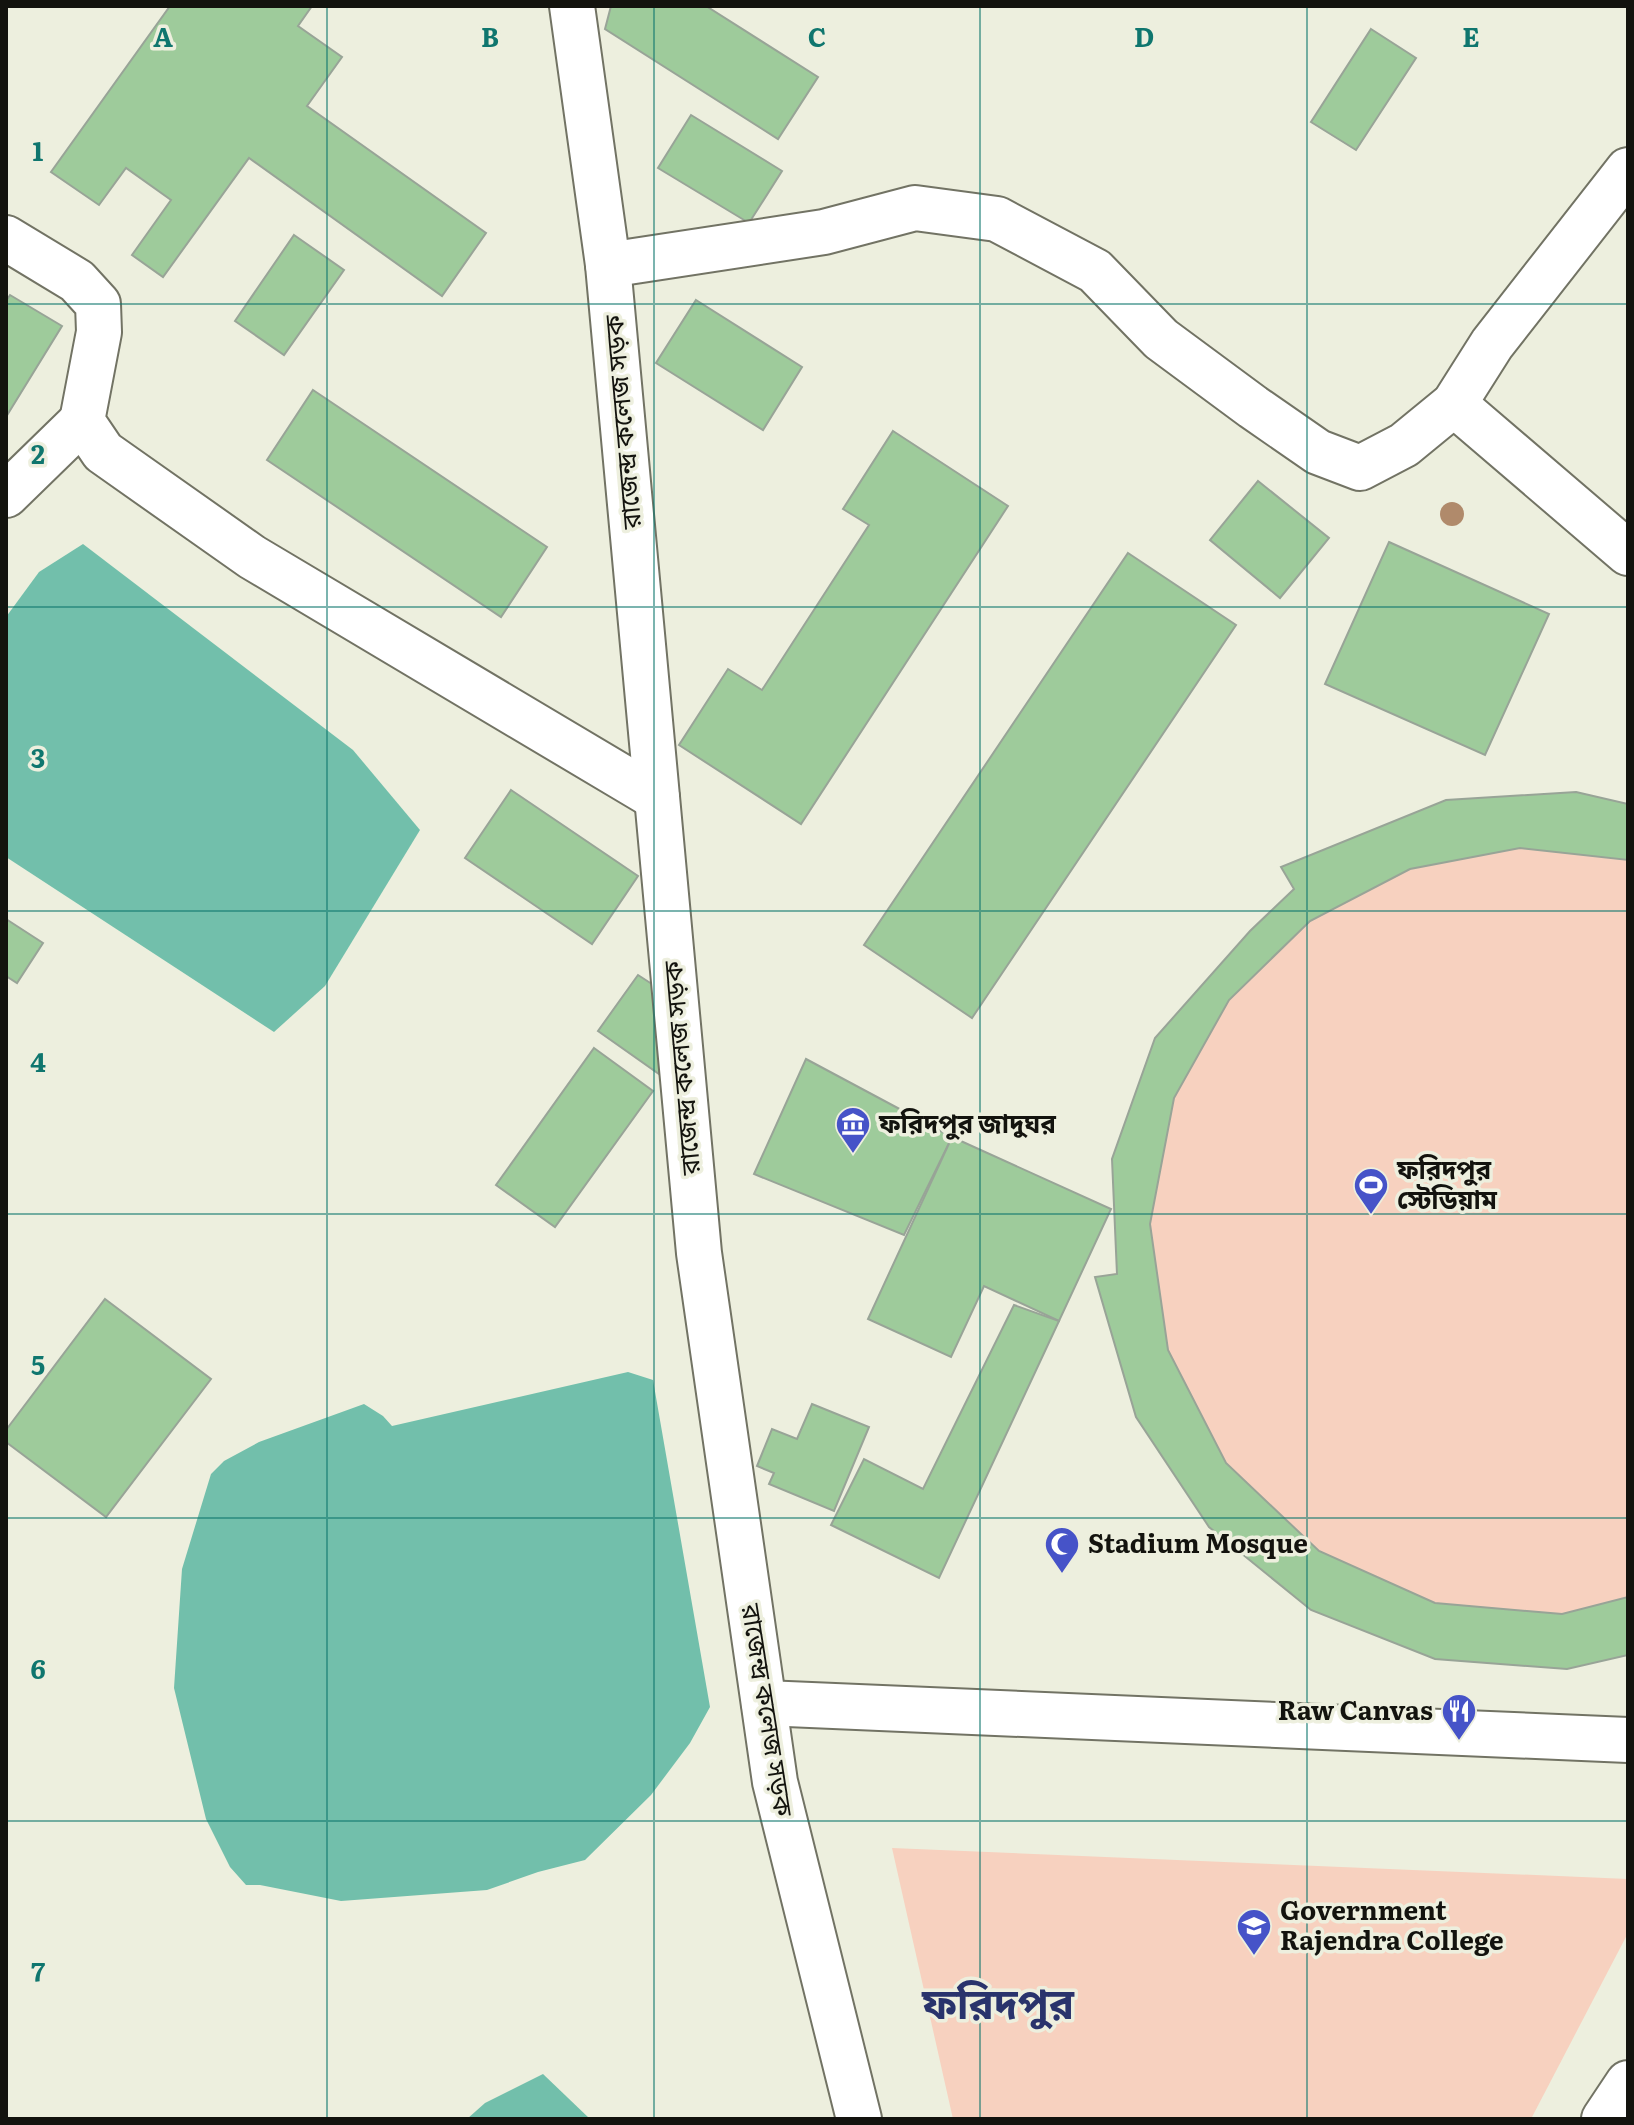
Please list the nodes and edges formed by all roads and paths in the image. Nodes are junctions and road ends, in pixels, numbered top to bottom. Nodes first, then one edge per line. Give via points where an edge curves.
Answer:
1 (572, 6) edge
2 (1628, 170) edge
3 (6, 238) edge
4 (608, 265) junction
5 (1454, 404) junction
6 (82, 421) junction
7 (6, 495) edge
8 (1628, 553) edge
9 (657, 798) junction
10 (764, 1703) junction
11 (1628, 1740) edge
12 (1628, 2083) edge
13 (859, 2119) edge
14 (1604, 2119) edge

1 - 4 street, রাজেন্দ্র কলেজ সড়ক
2 - 5 street via 1492,344
3 - 6 street via 77,281 98,304 99,332
4 - 5 street via 824,232 915,208 997,219 1095,271 1161,339 1318,452 1360,468 1404,445
4 - 9 street, রাজেন্দ্র কলেজ সড়ক
5 - 8 street
6 - 7 street
6 - 9 street via 103,452 252,557
9 - 10 street, রাজেন্দ্র কলেজ সড়ক via 699,1253
10 - 11 street
10 - 13 street, রাজেন্দ্র কলেজ সড়ক via 775,1782
12 - 14 street

